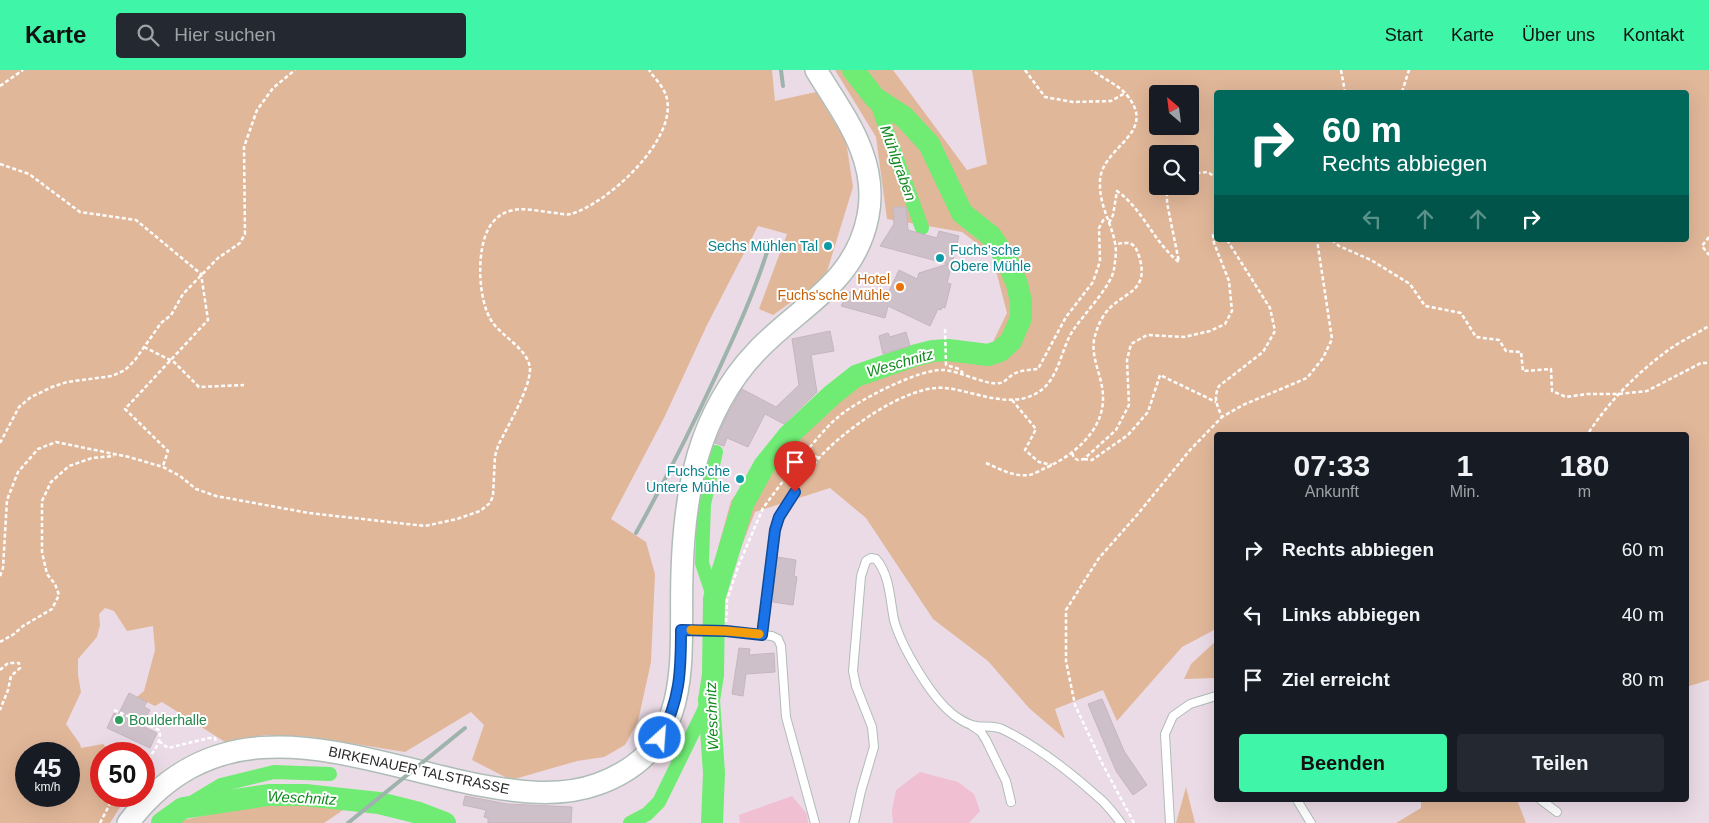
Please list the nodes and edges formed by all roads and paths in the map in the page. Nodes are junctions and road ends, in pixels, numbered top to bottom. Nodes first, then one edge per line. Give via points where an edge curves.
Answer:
1 (23, 70) edge
2 (295, 70) edge
3 (649, 70) edge
4 (816, 70) edge
5 (1024, 70) edge
6 (1092, 70) edge
7 (1342, 70) edge
8 (1409, 70) edge
9 (0, 86) edge
10 (1345, 90) edge
11 (1403, 90) edge
12 (1125, 93) junction
13 (0, 164) edge
14 (1199, 173) edge
15 (1214, 176) edge
16 (1167, 195) edge
17 (1105, 215) junction
18 (1108, 224) dead end
19 (1214, 234) edge
20 (1709, 237) edge
21 (1228, 242) edge
22 (1317, 242) edge
23 (1334, 242) edge
24 (1116, 244) junction
25 (1709, 255) edge
26 (201, 274) junction
27 (1709, 326) edge
28 (945, 329) dead end
29 (144, 347) junction
30 (171, 360) junction
31 (1709, 362) edge
32 (964, 374) junction
33 (244, 385) dead end
34 (1618, 394) junction
35 (1012, 400) junction
36 (1216, 402) junction
37 (1222, 417) junction
38 (1590, 432) dead end
39 (0, 444) edge
40 (805, 452) junction
41 (1072, 453) junction
42 (115, 455) junction
43 (819, 458) junction
44 (1084, 459) junction
45 (986, 463) dead end
46 (1054, 465) junction
47 (163, 467) junction
48 (795, 492) joint
49 (0, 576) edge
50 (690, 630) junction
51 (726, 631) junction
52 (762, 635) junction
53 (0, 642) edge
54 (0, 670) edge
55 (1214, 697) edge
56 (0, 710) edge
57 (114, 710) dead end
58 (971, 725) junction
59 (159, 741) junction
60 (155, 747) edge
61 (221, 754) junction
62 (1011, 802) dead end
63 (1298, 802) edge
64 (1544, 802) edge
65 (108, 807) edge
66 (1557, 812) dead end
67 (100, 823) edge
68 (128, 823) edge
69 (815, 823) edge
70 (854, 823) edge
71 (1121, 823) edge
72 (1134, 823) edge
73 (1170, 823) edge
74 (1311, 823) edge

1 - 9 path
2 - 26 path via 273,88 258,110 244,147 245,234 240,243
3 - 47 path via 663,89 668,112 659,137 630,176 590,207 569,215 513,208 499,215 484,240 480,273 483,302 492,322 524,354 530,368 528,383 495,456 490,503 480,511 425,526 309,513 216,496 196,489
4 - 50 main road, BIRKENAUER TALSTRASSE via 852,128 866,160 870,199 865,230 839,278 757,350 738,374 706,431 686,511 682,572
5 - 12 path via 1046,97 1072,102 1110,101
6 - 12 path
7 - 10 path
8 - 11 path
12 - 17 path via 1137,119 1134,130 1106,162 1100,179
13 - 26 path via 29,174 80,212 136,220
14 - 15 path via 1208,172
16 - 18 path via 1179,262 1117,191 1114,215
17 - 24 path
17 - 32 path via 1099,228 1100,262 1093,282 1066,317 1038,369 1017,372 1001,383
19 - 44 path via 1214,244 1229,281 1232,311 1225,324 1184,337 1147,335 1131,344 1127,360 1129,405 1116,430
20 - 25 path via 1702,246
21 - 36 path via 1270,308 1275,331 1263,352 1219,386
22 - 37 path via 1332,339 1323,358 1307,378
23 - 34 path via 1410,284 1425,306 1461,312 1476,337 1499,340 1506,351 1521,352 1523,371 1551,369 1552,391 1566,397
24 - 35 path via 1114,272 1072,331 1052,378 1041,391 1024,399
24 - 41 path via 1129,242 1136,247 1142,275 1134,289 1105,313 1097,327 1094,343 1103,397 1100,415 1093,431
26 - 29 path
26 - 30 path via 208,320
27 - 34 path via 1664,354
28 - 32 path via 946,365
29 - 30 path
29 - 39 path via 125,370 112,376 67,382 31,397 19,407
30 - 33 path via 199,387
30 - 47 path via 124,409 168,451
31 - 34 path via 1647,391
32 - 40 path via 933,370 904,379 838,417
34 - 38 path
35 - 43 path via 943,388 919,391 898,399 860,422
35 - 46 path via 1036,428 1025,450 1038,462
36 - 37 path
36 - 44 path via 1160,375 1148,412 1128,435 1092,460
37 - 72 path via 1099,558 1066,610 1066,661 1075,705
40 - 43 path
40 - 51 path via 763,508 727,600
41 - 44 path via 1074,458
41 - 46 path
42 - 47 path
42 - 49 path via 56,442 38,449 18,472 7,500
42 - 53 path via 69,466 51,482 42,500 42,552 47,574 60,595 52,609
43 - 48 path
45 - 46 path via 1015,475 1031,475
48 - 52 lane via 782,510 775,530
50 - 51 lane
50 - 61 main road, BIRKENAUER TALSTRASSE via 676,703 660,738 640,760 618,775 583,788 551,792 501,789 325,749 269,746
51 - 52 lane
52 - 69 lane via 775,637 780,642 786,716
54 - 56 path via 8,663 19,663 20,668 11,676
55 - 73 lane via 1190,704 1173,716 1165,734
57 - 59 path via 159,730
58 - 62 lane via 986,740 1006,781
58 - 70 lane via 949,711 917,668 895,622 886,576 876,559 866,561 861,576 853,670 872,727 874,747
58 - 71 lane via 1000,728 1031,745 1100,798
59 - 60 path
59 - 61 path via 168,748 215,738
61 - 68 main road, BIRKENAUER TALSTRASSE via 168,782
63 - 74 lane
64 - 66 lane
65 - 67 path

